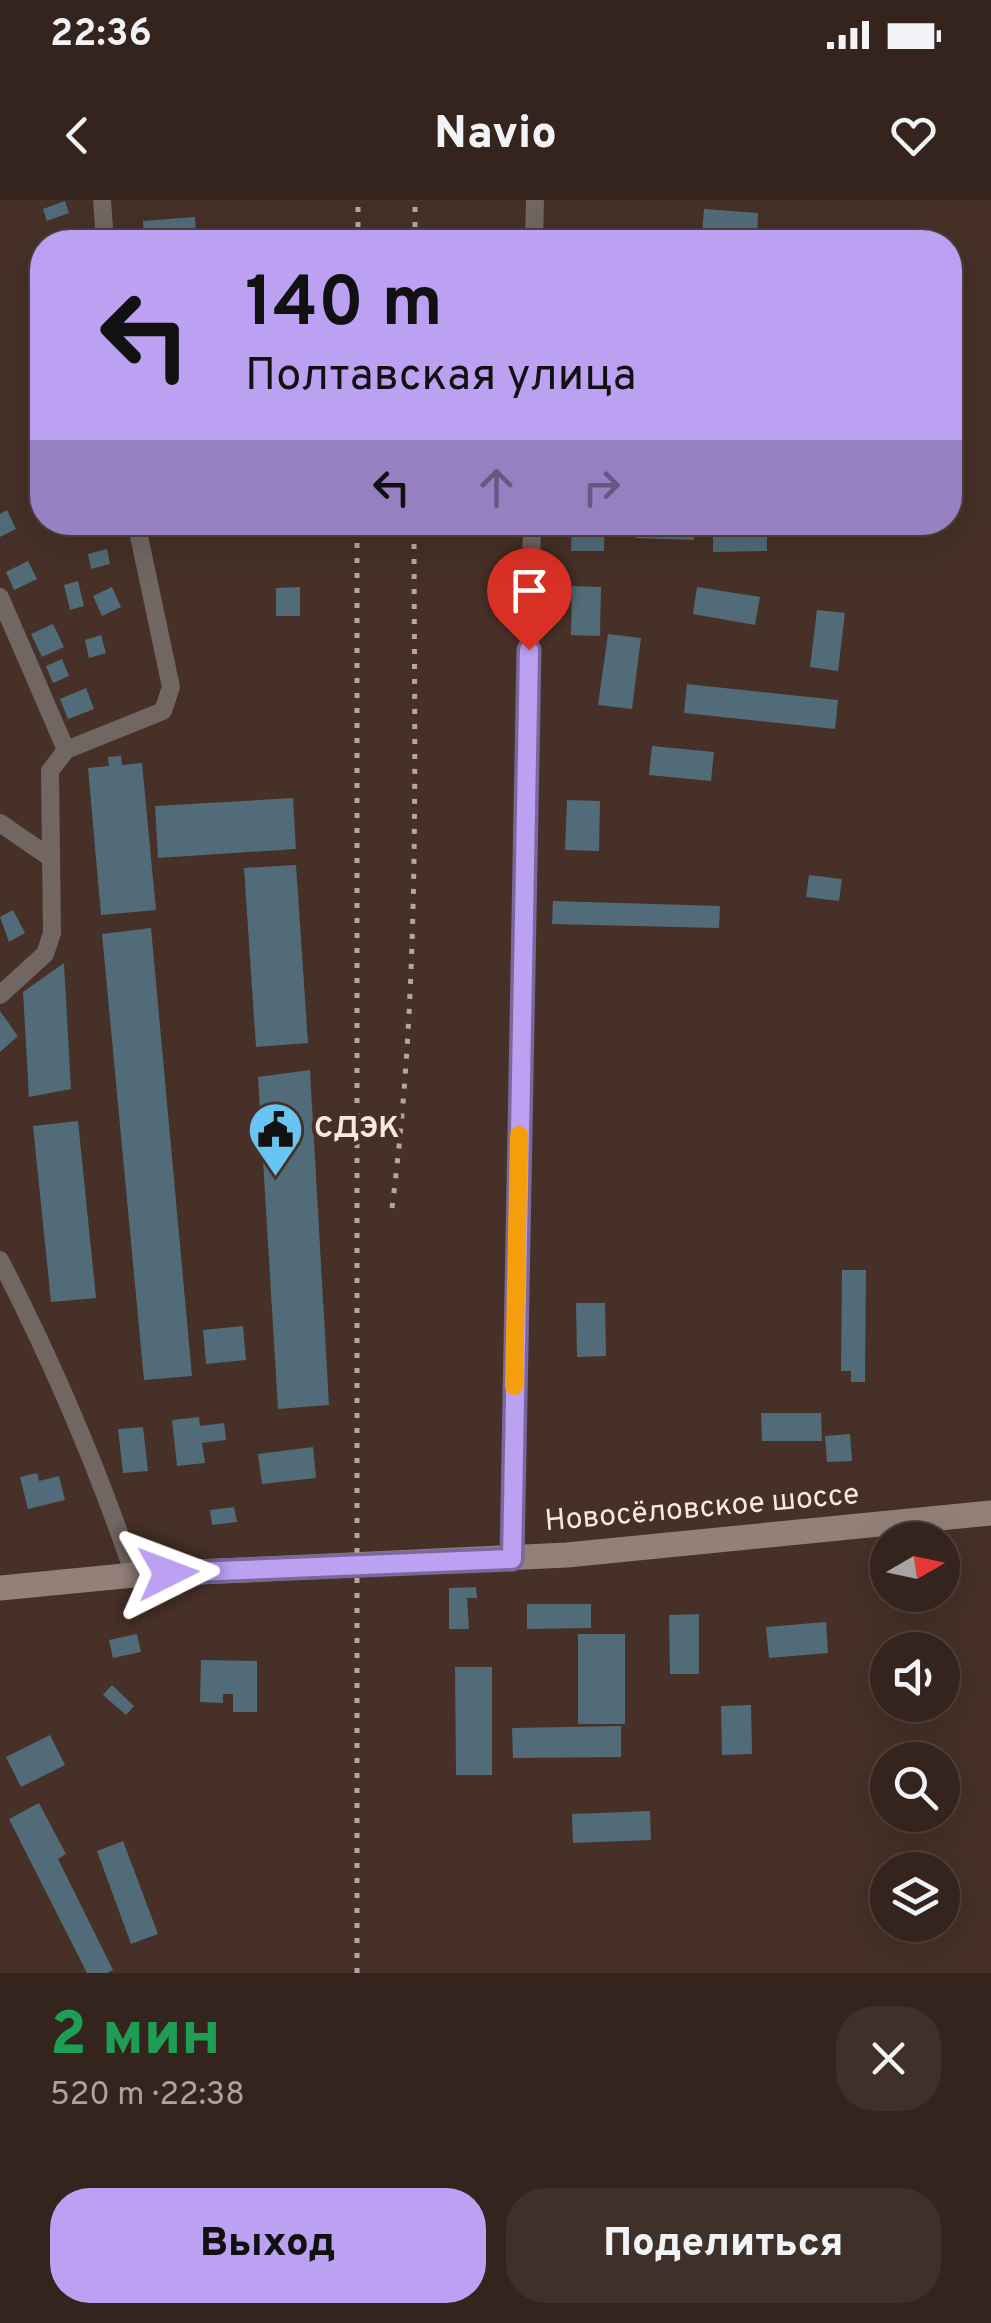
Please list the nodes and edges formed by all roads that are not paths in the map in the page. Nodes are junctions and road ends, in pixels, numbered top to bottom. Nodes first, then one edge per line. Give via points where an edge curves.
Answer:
1 (102, 200) edge
2 (535, 200) edge
3 (104, 230) edge
4 (534, 230) edge
5 (139, 535) edge
6 (532, 535) edge
7 (0, 597) edge
8 (66, 750) junction
9 (0, 824) edge
10 (48, 856) junction
11 (0, 994) edge
12 (0, 1260) edge
13 (991, 1513) edge
14 (512, 1559) junction
15 (134, 1575) junction
16 (0, 1588) edge

1 - 3 street
2 - 4 street
5 - 8 street via 172,687 163,710
6 - 14 street
7 - 8 street
8 - 10 street via 50,772
9 - 10 street
10 - 11 street via 52,933 44,954
12 - 15 street via 51,1360
13 - 14 main road, Новосёловское шоссе
14 - 15 main road, Новосёловское шоссе
15 - 16 main road, Новосёловское шоссе

